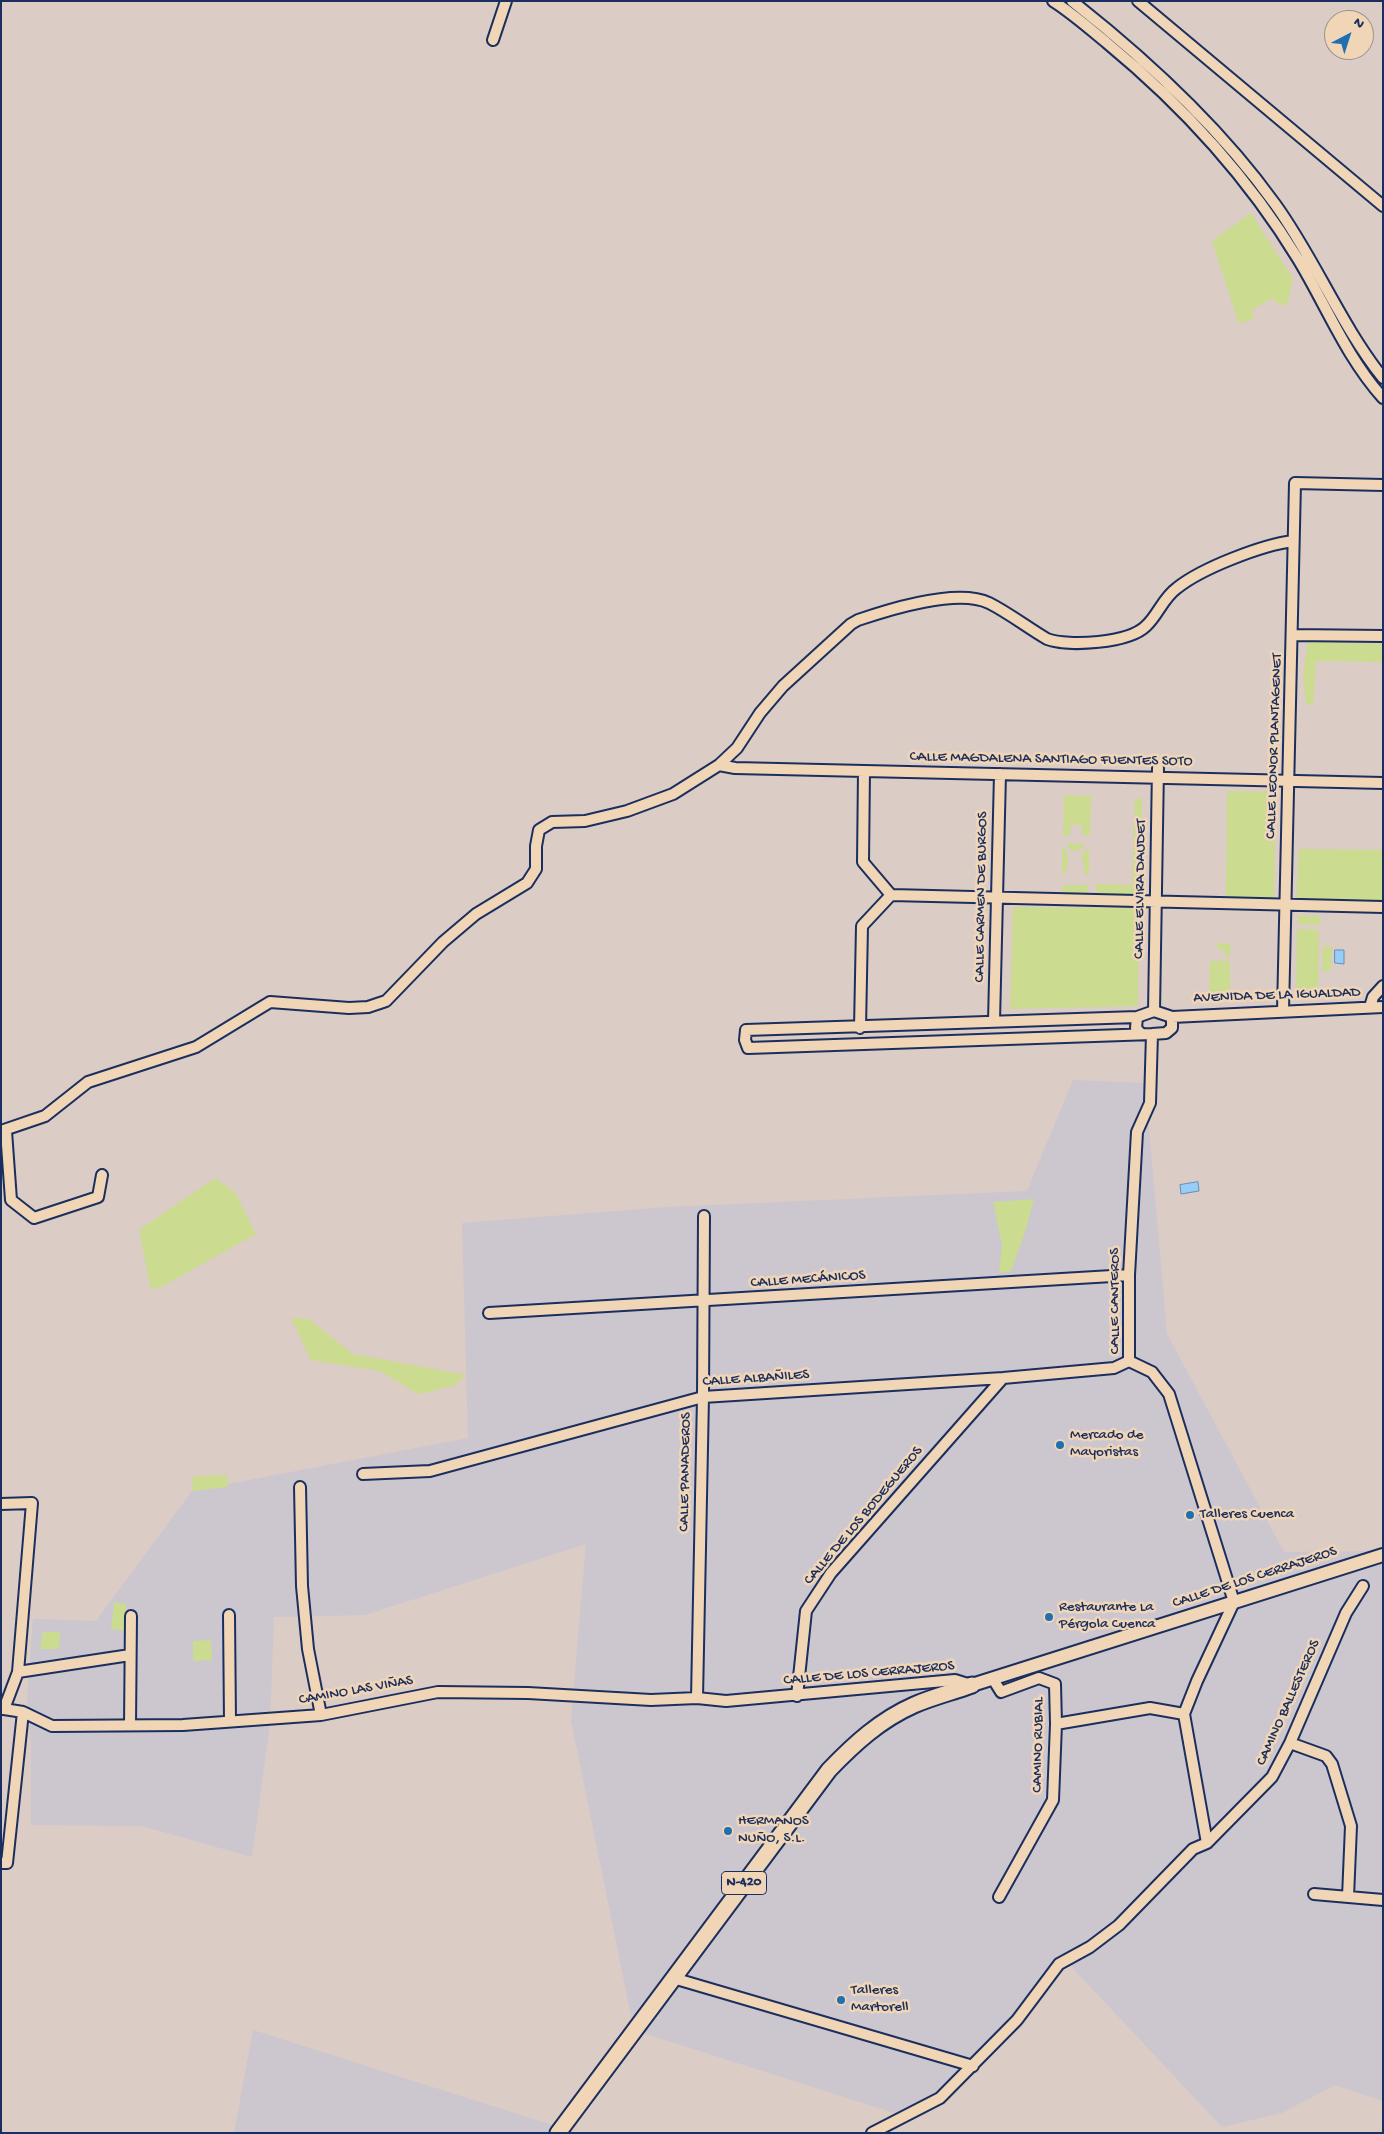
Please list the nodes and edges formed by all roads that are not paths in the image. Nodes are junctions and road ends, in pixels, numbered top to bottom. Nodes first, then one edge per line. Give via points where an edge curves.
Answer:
1 (506, 1) edge
2 (1053, 1) edge
3 (1072, 1) edge
4 (1138, 1) edge
5 (493, 40) dead end
6 (1383, 206) edge
7 (1383, 378) edge
8 (1383, 398) edge
9 (1383, 485) edge
10 (1293, 541) junction
11 (1292, 635) junction
12 (1383, 636) edge
13 (718, 765) junction
14 (864, 771) junction
15 (1158, 773) junction
16 (1000, 774) junction
17 (1289, 781) junction
18 (1383, 783) edge
19 (891, 895) junction
20 (997, 898) junction
21 (1155, 902) junction
22 (1285, 904) junction
23 (1383, 907) edge
24 (1383, 986) edge
25 (1383, 1007) edge
26 (1370, 1008) junction
27 (1284, 1011) junction
28 (1154, 1012) junction
29 (1137, 1017) junction
30 (1172, 1017) junction
31 (994, 1021) junction
32 (860, 1028) junction
33 (1141, 1034) junction
34 (1152, 1034) junction
35 (4, 1131) edge
36 (102, 1175) dead end
37 (704, 1216) dead end
38 (1129, 1275) junction
39 (704, 1302) junction
40 (489, 1313) dead end
41 (1129, 1361) junction
42 (1003, 1378) junction
43 (703, 1397) junction
44 (363, 1474) dead end
45 (300, 1487) dead end
46 (1, 1504) edge
47 (1383, 1555) edge
48 (1363, 1586) dead end
49 (1234, 1602) junction
50 (229, 1615) dead end
51 (130, 1616) dead end
52 (130, 1655) junction
53 (18, 1672) junction
54 (993, 1679) junction
55 (972, 1686) junction
56 (796, 1696) junction
57 (696, 1698) junction
58 (3, 1709) edge
59 (23, 1712) junction
60 (1184, 1714) junction
61 (321, 1715) junction
62 (230, 1721) junction
63 (1056, 1724) junction
64 (130, 1725) junction
65 (1290, 1743) junction
66 (1207, 1843) junction
67 (1, 1863) edge
68 (1314, 1894) dead end
69 (999, 1897) dead end
70 (1348, 1897) junction
71 (1383, 1900) edge
72 (673, 1978) junction
73 (973, 2066) junction
74 (558, 2133) edge
75 (872, 2133) edge

1 - 5 street
2 - 8 street via 1154,84 1236,173 1281,233 1356,363
3 - 7 street via 1159,75 1231,149 1276,204 1310,256 1366,356
4 - 6 street
9 - 10 street, CALLE LEONOR PLANTAGENET via 1295,483
10 - 11 street, CALLE LEONOR PLANTAGENET
10 - 13 street via 1233,559 1187,581 1168,596 1147,625 1130,636 1058,643 1047,640 989,603 969,597 945,598 858,620 783,686 737,748
11 - 12 street
11 - 17 street, CALLE LEONOR PLANTAGENET
13 - 14 street, CALLE MAGDALENA SANTIAGO FUENTES SOTO
13 - 35 street via 674,794 586,821 552,822 539,830 536,869 527,883 476,914 442,942 386,1001 349,1008 270,1002 196,1047 88,1082 45,1116
14 - 16 street, CALLE MAGDALENA SANTIAGO FUENTES SOTO
14 - 19 street via 863,862
15 - 16 street, CALLE MAGDALENA SANTIAGO FUENTES SOTO
15 - 17 street, CALLE MAGDALENA SANTIAGO FUENTES SOTO
15 - 21 street, CALLE ELVIRA DAUDET
16 - 20 street, CALLE CARMEN DE BURGOS
17 - 18 street, CALLE MAGDALENA SANTIAGO FUENTES SOTO
17 - 22 street, CALLE LEONOR PLANTAGENET
19 - 20 street
19 - 32 street via 862,926
20 - 21 street
20 - 31 street, CALLE CARMEN DE BURGOS
21 - 22 street
21 - 28 street, CALLE ELVIRA DAUDET
22 - 23 street
22 - 27 street, CALLE LEONOR PLANTAGENET
24 - 26 street
25 - 26 street, AVENIDA DE LA IGUALDAD
26 - 27 street, AVENIDA DE LA IGUALDAD
27 - 30 street, AVENIDA DE LA IGUALDAD
28 - 29 street
28 - 30 street, AVENIDA DE LA IGUALDAD
29 - 31 street
29 - 33 street via 1136,1028
30 - 34 street via 1172,1028 1166,1033
31 - 32 street
32 - 33 street via 746,1030 744,1040 748,1048
33 - 34 street
34 - 38 street, CALLE CANTEROS via 1150,1103 1137,1132
35 - 36 street via 11,1200 34,1218 98,1197
37 - 39 street, CALLE PANADEROS
38 - 39 street, CALLE MECÁNICOS
38 - 41 street, CALLE CANTEROS
39 - 40 street, CALLE MECÁNICOS
39 - 43 street, CALLE PANADEROS
41 - 42 street, CALLE ALBAÑILES via 1114,1368
41 - 49 street, CALLE CANTEROS via 1152,1372 1169,1394
42 - 43 street, CALLE ALBAÑILES
42 - 56 street, CALLE DE LOS BODEGUEROS via 832,1573 806,1611
43 - 44 street, CALLE ALBAÑILES via 430,1471
43 - 57 street, CALLE PANADEROS
45 - 61 street via 302,1586 308,1649
46 - 53 street via 32,1502
47 - 49 main road, CALLE DE LOS CERRAJEROS
48 - 65 street, CAMINO BALLESTEROS via 1346,1613
49 - 54 main road, CALLE DE LOS CERRAJEROS
49 - 60 street via 1196,1680
50 - 62 street
51 - 52 street
52 - 53 street
52 - 64 street
53 - 58 street
54 - 55 main road, CALLE DE LOS CERRAJEROS
54 - 63 street, CAMINO RUBIAL via 1001,1692 1039,1678 1055,1684
55 - 56 street, CALLE DE LOS CERRAJEROS via 955,1680
55 - 72 highway, N-420 via 914,1705 855,1743 818,1784
56 - 57 street, CALLE DE LOS CERRAJEROS via 726,1701
57 - 61 street, CAMINO LAS VIÑAS via 651,1700 438,1692
58 - 59 street, CAMINO LAS VIÑAS
59 - 64 street, CAMINO LAS VIÑAS via 52,1726
59 - 67 street via 7,1863
60 - 63 street via 1150,1708
60 - 66 street
61 - 62 street, CAMINO LAS VIÑAS
62 - 64 street, CAMINO LAS VIÑAS
63 - 69 street, CAMINO RUBIAL via 1053,1800
65 - 66 street, CAMINO BALLESTEROS via 1272,1777
65 - 70 street via 1326,1756 1332,1764 1351,1826
66 - 73 street, CAMINO BALLESTEROS via 1193,1849 1119,1925 1090,1947 1059,1964 1017,2020
68 - 70 street
70 - 71 street
72 - 73 street
72 - 74 highway, N-420
73 - 75 street, CAMINO BALLESTEROS via 940,2098

